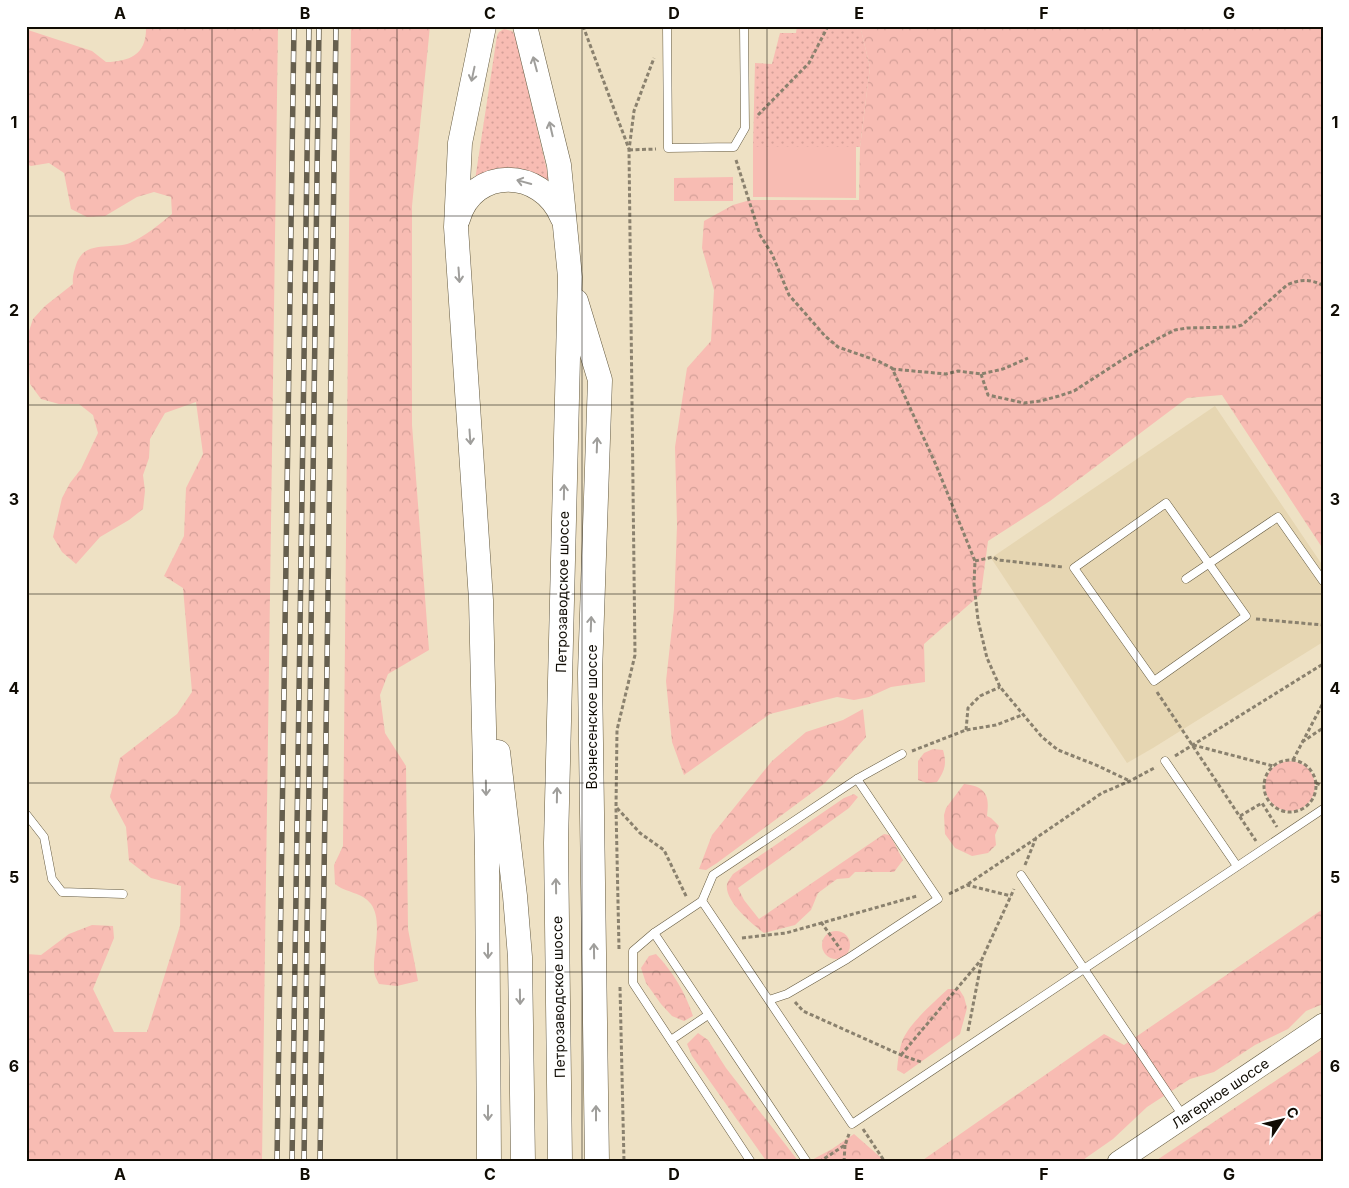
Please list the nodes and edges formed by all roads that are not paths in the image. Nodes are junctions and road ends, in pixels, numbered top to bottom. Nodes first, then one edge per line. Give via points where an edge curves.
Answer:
1 (484, 26) edge
2 (525, 26) edge
3 (744, 26) edge
4 (667, 29) edge
5 (456, 226) junction
6 (565, 229) junction
7 (570, 277) junction
8 (1209, 564) junction
9 (1186, 579) dead end
10 (1323, 581) edge
11 (481, 600) junction
12 (902, 754) road end
13 (1165, 762) road end
14 (857, 779) junction
15 (1323, 809) edge
16 (26, 814) edge
17 (1237, 866) junction
18 (1020, 875) road end
19 (123, 894) dead end
20 (702, 901) junction
21 (654, 934) junction
22 (1084, 969) junction
23 (769, 1000) junction
24 (708, 1015) junction
25 (1323, 1024) edge
26 (671, 1040) junction
27 (1184, 1118) junction
28 (489, 1162) edge
29 (523, 1162) edge
30 (560, 1162) edge
31 (596, 1162) edge
32 (751, 1162) edge
33 (807, 1162) edge
34 (1118, 1162) edge

1 -> 5 main road via 460,143
6 -> 2 main road, Петрозаводское шоссе via 559,165
3 - 4 lane via 745,128 734,147 668,148
6 -> 5 main road via 562,216 548,194 524,181 511,180 498,181 475,192 459,214
5 -> 11 main road
6 - 7 main road, Петрозаводское шоссе
30 -> 7 main road, Петрозаводское шоссе via 556,843
31 -> 7 main road, Вознесенское шоссе via 590,673 600,380
8 - 8 lane via 1166,503 1074,568 1154,681 1246,616
8 - 9 lane
8 - 10 lane via 1278,517
11 -> 28 main road
11 -> 29 main road via 520,957
12 - 14 lane
13 - 17 lane
14 - 20 lane via 713,875
14 - 23 lane via 938,899 788,994
15 - 17 lane
16 - 19 lane via 44,837 52,879 62,892
17 - 22 lane
18 - 22 lane
20 - 21 lane
20 - 23 lane
21 - 24 lane
21 - 26 lane via 633,951 632,983
22 - 23 lane via 855,1122
22 - 27 lane
24 - 26 lane
24 - 33 lane
25 - 27 street, Лагерное шоссе
26 - 32 lane
27 - 34 street, Лагерное шоссе

